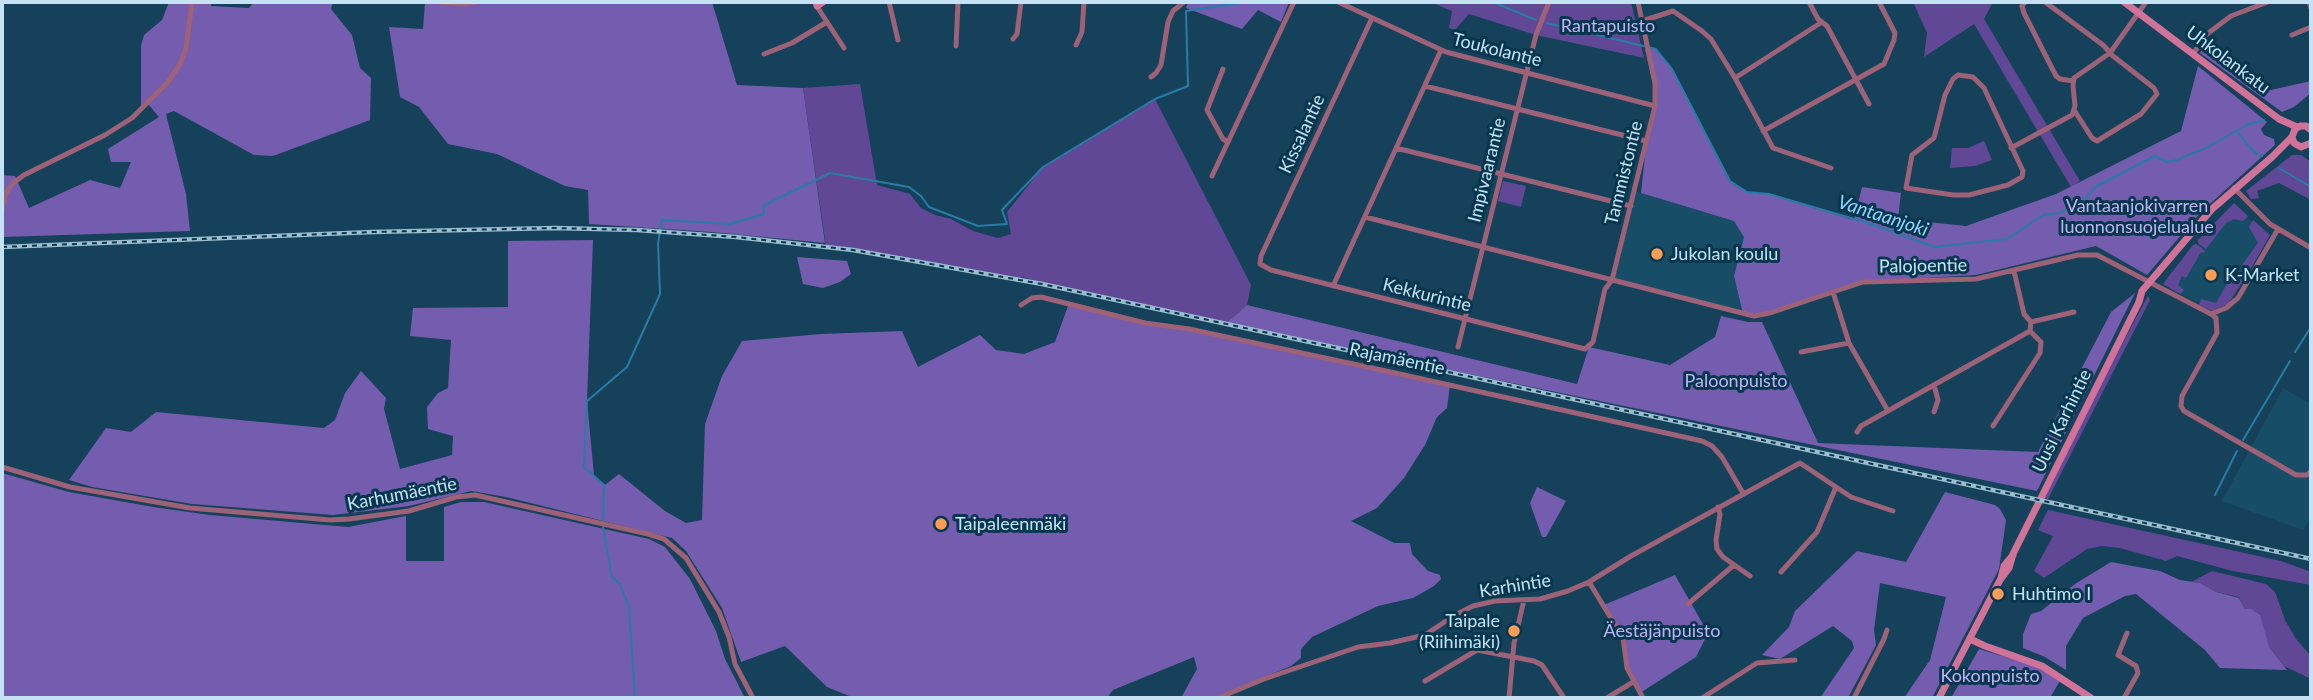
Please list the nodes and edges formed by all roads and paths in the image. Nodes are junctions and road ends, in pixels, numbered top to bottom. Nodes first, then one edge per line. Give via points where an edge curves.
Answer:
1 (192, 2) edge
2 (439, 2) edge
3 (476, 2) edge
4 (889, 2) edge
5 (958, 2) edge
6 (1021, 2) edge
7 (1084, 2) edge
8 (1184, 2) edge
9 (1294, 2) edge
10 (1338, 2) edge
11 (1549, 2) edge
12 (1638, 2) edge
13 (1809, 2) edge
14 (1879, 2) edge
15 (2025, 2) edge
16 (2045, 2) edge
17 (2124, 2) edge
18 (2146, 2) edge
19 (2269, 2) edge
20 (2309, 2) edge
21 (818, 3) edge
22 (2311, 8) edge
23 (2139, 13) junction
24 (1372, 18) junction
25 (1642, 20) junction
26 (827, 22) junction
27 (1822, 22) junction
28 (2311, 27) edge
29 (2292, 34) dead end
30 (1013, 39) dead end
31 (898, 40) dead end
32 (1076, 45) dead end
33 (956, 46) dead end
34 (844, 48) dead end
35 (1441, 50) junction
36 (2110, 53) junction
37 (764, 54) dead end
38 (2193, 54) junction
39 (1223, 69) dead end
40 (1527, 71) junction
41 (1151, 77) dead end
42 (1735, 78) junction
43 (1856, 80) junction
44 (2073, 81) junction
45 (1425, 86) junction
46 (1869, 104) dead end
47 (1655, 106) junction
48 (1517, 109) junction
49 (2074, 110) junction
50 (2301, 129) edge
51 (1763, 131) junction
52 (1646, 141) junction
53 (1228, 142) junction
54 (2306, 147) edge
55 (1396, 148) junction
56 (2011, 148) junction
57 (2272, 157) junction
58 (1831, 168) dead end
59 (1500, 174) junction
60 (1212, 176) dead end
61 (2234, 188) junction
62 (1630, 206) junction
63 (2, 210) edge
64 (1365, 217) junction
65 (2278, 229) junction
66 (1482, 246) junction
67 (2311, 248) edge
68 (1260, 264) joint
69 (2014, 271) junction
70 (1612, 280) junction
71 (2150, 282) junction
72 (1333, 286) junction
73 (1833, 292) junction
74 (1021, 306) dead end
75 (2074, 312) dead end
76 (2211, 314) junction
77 (1465, 319) junction
78 (2031, 322) junction
79 (2030, 331) junction
80 (1849, 343) junction
81 (1458, 346) dead end
82 (1589, 347) joint
83 (1801, 352) dead end
84 (1934, 385) junction
85 (1888, 411) junction
86 (1934, 412) dead end
87 (1993, 426) dead end
88 (1857, 432) dead end
89 (2, 467) edge
90 (2311, 471) edge
91 (1836, 486) junction
92 (1743, 494) junction
93 (1718, 507) junction
94 (1893, 511) dead end
95 (1734, 565) junction
96 (1781, 572) dead end
97 (1749, 576) dead end
98 (1590, 582) junction
99 (1524, 600) junction
100 (1688, 604) dead end
101 (1886, 630) dead end
102 (2127, 633) dead end
103 (1970, 639) junction
104 (1513, 656) junction
105 (1795, 660) dead end
106 (1425, 681) dead end
107 (1633, 682) junction
108 (753, 698) edge
109 (1218, 698) edge
110 (1509, 698) edge
111 (1564, 698) edge
112 (1606, 698) edge
113 (1643, 698) edge
114 (1702, 698) edge
115 (1854, 698) edge
116 (1939, 698) edge
117 (2089, 698) edge
118 (2124, 698) edge

1 - 63 street via 186,49 168,82 132,118 12,184
2 - 3 street
4 - 31 street
5 - 33 street
6 - 30 street
7 - 32 street via 1082,32
8 - 41 street via 1168,22 1160,65
9 - 53 street
10 - 24 street, Toukolantie
11 - 40 street, Impivaarantie
12 - 25 street, Tammistontie
13 - 27 street
14 - 43 street via 1893,26 1894,40 1884,64
15 - 44 street via 2024,13 2056,76
16 - 36 street
17 - 23 street, Uhkolankatu
18 - 23 street
19 - 38 street via 2231,16 2207,34
20 - 22 street
21 - 26 street
23 - 36 street
23 - 38 street, Uhkolankatu
24 - 35 street, Toukolantie
24 - 68 street, Kissalantie
25 - 42 street via 1678,13 1710,39
25 - 47 street, Tammistontie
26 - 34 street
26 - 37 street
27 - 42 street
27 - 43 street
28 - 29 street
35 - 40 street, Toukolantie
35 - 45 street
36 - 44 street
36 - 49 street via 2154,88 2155,98 2141,114 2097,141
38 - 50 street, Uhkolankatu via 2279,119
39 - 53 street via 1207,110
40 - 47 street, Toukolantie
40 - 48 street, Impivaarantie
42 - 51 street
43 - 46 street
43 - 51 street
44 - 49 street
45 - 48 street
45 - 55 street
47 - 52 street, Tammistontie
48 - 52 street
48 - 59 street, Impivaarantie
49 - 56 street via 2068,118
50 - 54 street
50 - 57 street, Uusi Karhintie
51 - 58 street via 1780,152
52 - 62 street, Tammistontie
53 - 60 street
54 - 57 street, Uusi Karhintie
55 - 59 street
55 - 64 street
56 - 56 street via 2023,171 2022,177 2008,185 1959,196 1906,188 1912,155 1934,138 1945,95 1958,75 1973,77 1984,89
57 - 61 street, Uusi Karhintie
59 - 62 street
59 - 66 street, Impivaarantie
61 - 65 street
61 - 71 street, Uusi Karhintie
62 - 70 street, Tammistontie
64 - 66 street, Palojoentie
64 - 72 street
65 - 67 street
65 - 76 street via 2238,298
66 - 70 street, Palojoentie
66 - 77 street, Impivaarantie
68 - 72 street, Kekkurintie
69 - 71 street, Palojoentie via 2088,254
69 - 73 street, Palojoentie via 1976,279 1870,281
69 - 78 street via 2024,314
70 - 73 street, Palojoentie via 1754,316
70 - 82 street, Tammistontie via 1605,289
71 - 76 street, Palojoentie
71 - 103 street, Uusi Karhintie
72 - 77 street, Kekkurintie
73 - 80 street
74 - 92 street, Rajamäentie via 1041,298 1702,441 1722,457
75 - 78 street
76 - 90 street via 2217,321 2217,333 2182,396 2184,411 2295,475
77 - 81 street, Impivaarantie
77 - 82 street, Kekkurintie
78 - 79 street
79 - 84 street
79 - 87 street via 2041,342 2040,353
80 - 83 street
80 - 85 street
84 - 85 street
84 - 86 street via 1938,400
85 - 88 street
89 - 108 street, Karhumäentie via 70,487 190,508 330,520 410,511 456,496 475,495 648,534 664,539 686,558 719,612
91 - 92 street, Karhintie via 1800,463
91 - 94 street via 1852,497
91 - 96 street via 1817,532
92 - 93 street, Karhintie
93 - 95 street via 1717,549
93 - 98 street, Karhintie
95 - 97 street
95 - 100 street
98 - 99 street, Karhintie via 1554,596
98 - 107 street via 1623,638
99 - 104 street
99 - 109 street, Karhintie via 1473,606 1425,635 1357,647
101 - 115 street
102 - 118 street via 2118,655 2136,666 2138,673
103 - 116 street, Uusi Karhintie
103 - 117 street via 2037,663
104 - 106 street via 1477,650
104 - 110 street
104 - 111 street via 1542,665
105 - 114 street via 1757,663
107 - 112 street
107 - 113 street

